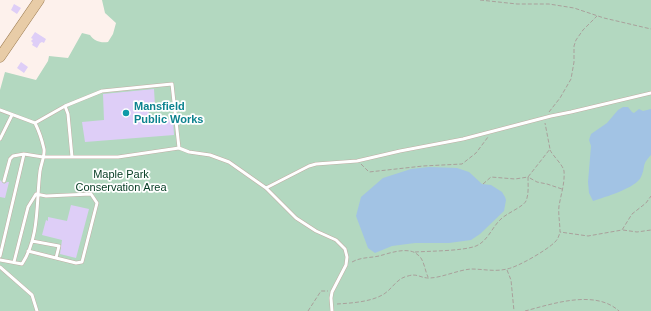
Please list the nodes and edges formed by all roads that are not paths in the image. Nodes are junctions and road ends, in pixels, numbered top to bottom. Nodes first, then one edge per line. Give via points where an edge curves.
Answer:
1 (39, 0) edge
2 (0, 57) edge
3 (651, 93) edge
4 (66, 106) junction
5 (0, 110) edge
6 (12, 115) junction
7 (35, 123) junction
8 (1, 134) edge
9 (0, 140) edge
10 (180, 148) junction
11 (24, 154) junction
12 (43, 157) junction
13 (72, 157) junction
14 (4, 181) dead end
15 (266, 188) junction
16 (38, 194) junction
17 (32, 241) junction
18 (28, 251) junction
19 (0, 256) edge
20 (56, 258) junction
21 (0, 260) edge
22 (14, 262) junction
23 (0, 267) edge
24 (37, 311) edge
25 (332, 311) edge

1 - 2 main road
3 - 15 lane via 357,161 316,164
4 - 7 lane
4 - 10 lane via 102,91 172,84
4 - 13 lane
5 - 6 lane
6 - 7 lane
6 - 8 lane
7 - 12 lane via 44,151
8 - 9 lane
10 - 13 lane via 118,157
10 - 15 lane via 229,162
11 - 12 lane
11 - 14 lane via 10,159
11 - 19 lane
12 - 13 lane
12 - 16 lane
15 - 25 lane via 296,218 336,240 345,249 346,265 330,298
16 - 17 lane via 36,228
16 - 20 lane via 91,194 97,203 82,262
16 - 22 lane via 28,207
17 - 18 lane
17 - 20 lane via 59,246
18 - 20 lane
18 - 22 lane via 22,264
21 - 22 lane
23 - 24 lane via 32,295

